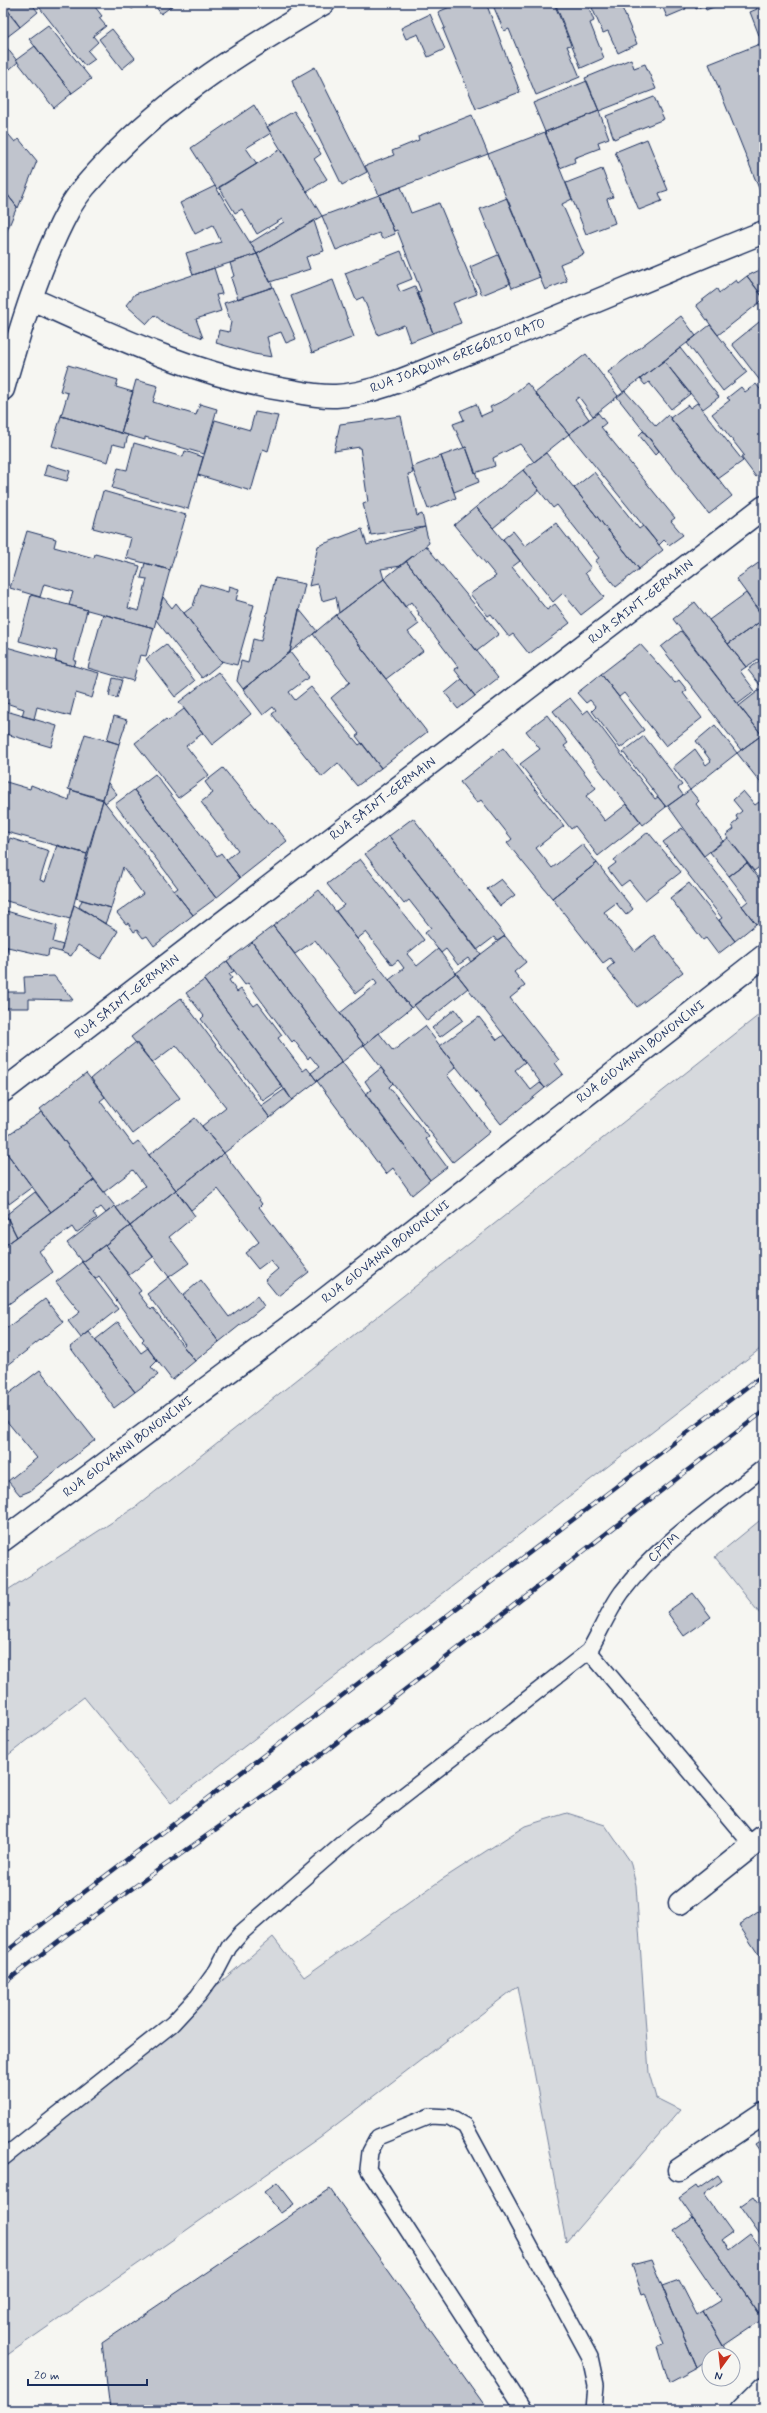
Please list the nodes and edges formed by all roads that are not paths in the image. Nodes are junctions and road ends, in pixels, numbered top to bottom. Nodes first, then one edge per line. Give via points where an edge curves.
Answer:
1 (324, 3) edge
2 (764, 232) edge
3 (32, 299) junction
4 (10, 348) edge
5 (3, 389) edge
6 (764, 507) edge
7 (764, 956) edge
8 (3, 1091) edge
9 (764, 1467) edge
10 (3, 1540) edge
11 (589, 1651) junction
12 (758, 1840) edge
13 (680, 1904) dead end
14 (764, 2112) edge
15 (3, 2158) edge
16 (679, 2170) dead end
17 (764, 2388) edge
18 (524, 2410) edge
19 (594, 2410) edge
20 (742, 2410) edge

1 - 3 street via 235,58 175,101 130,138 91,179 68,210
2 - 3 street, RUA JOAQUIM GREGÓRIO RATO via 450,360 360,392 337,396 249,384 215,374 112,335
3 - 4 street
4 - 5 street
6 - 8 street, RUA SAINT-GERMAIN
7 - 10 street, RUA GIOVANNI BONONCINI via 310,1311
9 - 11 lane, CPTM via 642,1568 621,1593
11 - 12 lane
11 - 15 lane via 354,1834 242,1932 229,1947 217,1970 198,1996 172,2024
12 - 13 street
14 - 16 street
17 - 20 street
18 - 19 lane via 368,2168 370,2152 378,2137 430,2116 449,2117 465,2126 590,2357 596,2385

